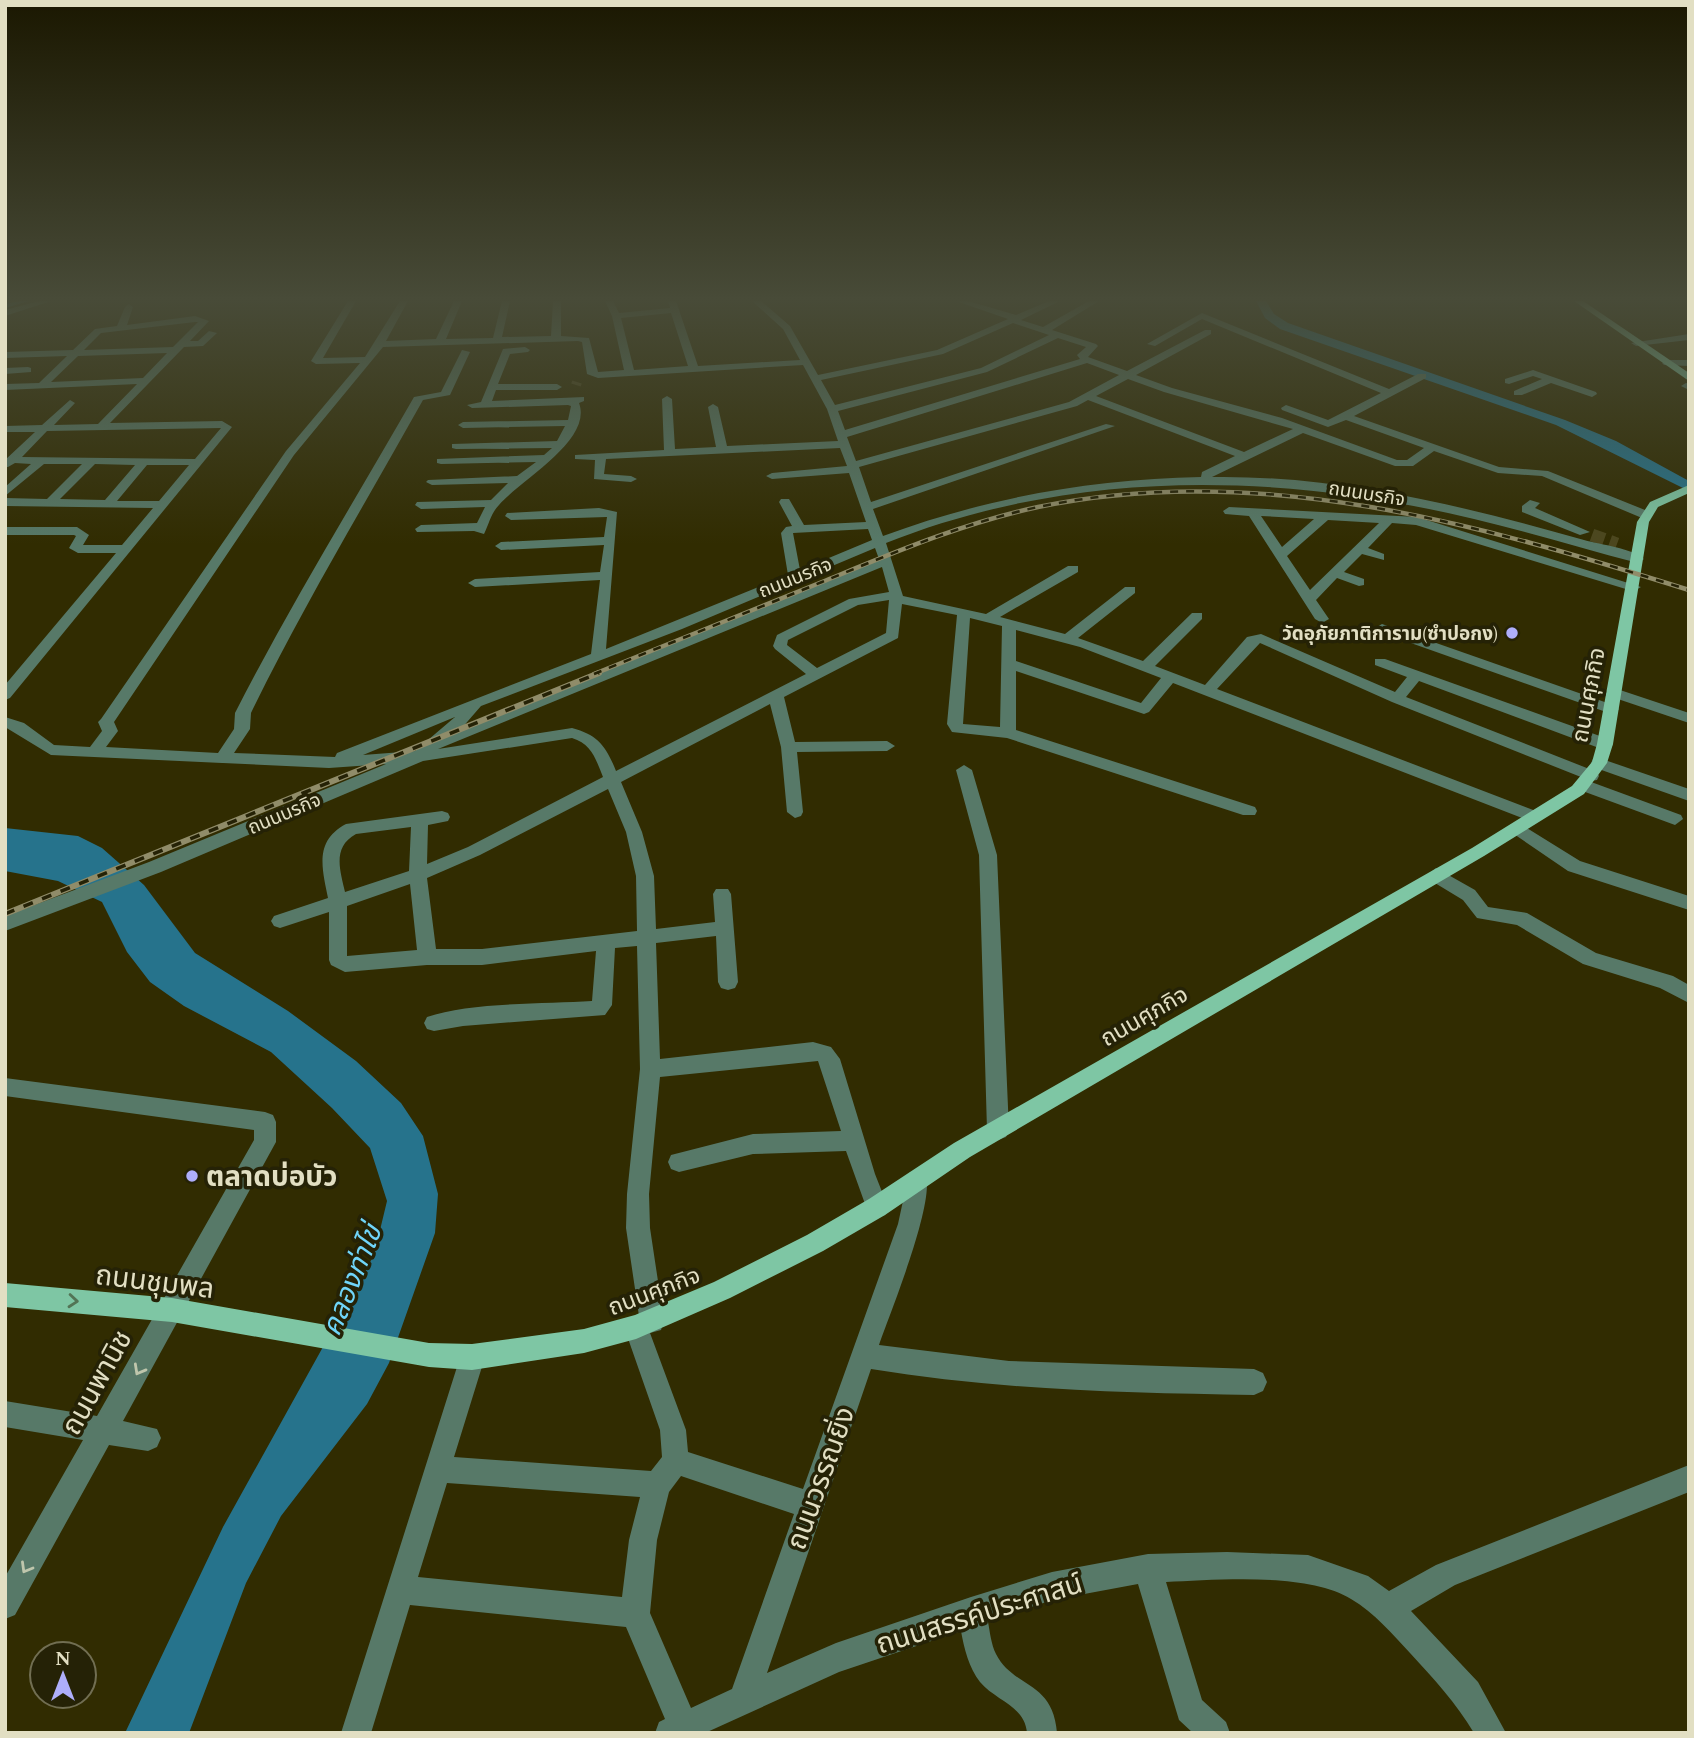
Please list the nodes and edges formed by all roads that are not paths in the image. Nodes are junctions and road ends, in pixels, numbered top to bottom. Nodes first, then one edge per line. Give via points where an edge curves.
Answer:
1 (45, 382) edge
2 (111, 382) edge
3 (142, 382) edge
4 (349, 382) edge
5 (451, 382) edge
6 (493, 382) edge
7 (582, 382) tunnel mouth
8 (818, 382) edge
9 (937, 382) edge
10 (1020, 382) edge
11 (1116, 382) edge
12 (1152, 382) edge
13 (1363, 382) edge
14 (1411, 382) edge
15 (1544, 382) edge
16 (1559, 382) edge
17 (86, 383) joint
18 (41, 386) junction
19 (5, 387) edge
20 (491, 387) junction
21 (557, 387) dead end
22 (1390, 393) junction
23 (1518, 393) dead end
24 (1592, 394) dead end
25 (1090, 397) junction
26 (667, 399) dead end
27 (574, 402) junction
28 (70, 403) dead end
29 (472, 405) dead end
30 (485, 405) junction
31 (713, 407) dead end
32 (1286, 408) dead end
33 (832, 409) junction
34 (1346, 416) junction
35 (574, 423) junction
36 (463, 425) dead end
37 (1110, 426) dead end
38 (45, 427) junction
39 (101, 427) junction
40 (5, 429) edge
41 (1302, 429) junction
42 (843, 440) junction
43 (563, 444) junction
44 (456, 446) dead end
45 (1432, 449) junction
46 (722, 450) junction
47 (670, 452) junction
48 (601, 456) junction
49 (1244, 456) junction
50 (579, 457) dead end
51 (545, 458) junction
52 (40, 461) junction
53 (441, 461) dead end
54 (91, 462) junction
55 (143, 462) junction
56 (199, 462) junction
57 (9, 463) edge
58 (854, 467) junction
59 (772, 476) dead end
60 (521, 479) junction
61 (631, 479) dead end
62 (1207, 480) junction
63 (432, 482) dead end
64 (1689, 488) edge
65 (5, 493) edge
66 (5, 502) edge
67 (51, 502) junction
68 (785, 502) dead end
69 (109, 503) junction
70 (494, 503) junction
71 (1534, 503) dead end
72 (164, 505) junction
73 (421, 505) dead end
74 (867, 507) junction
75 (1229, 511) dead end
76 (1252, 511) junction
77 (1646, 515) junction
78 (511, 516) dead end
79 (1325, 516) junction
80 (1391, 518) junction
81 (873, 525) junction
82 (421, 529) dead end
83 (800, 530) junction
84 (5, 531) edge
85 (1592, 535) tunnel mouth
86 (609, 541) junction
87 (880, 544) junction
88 (1617, 544) tunnel mouth
89 (501, 547) dead end
90 (1360, 549) junction
91 (125, 550) junction
92 (1282, 554) junction
93 (1639, 555) junction
94 (1380, 557) dead end
95 (886, 561) junction
96 (1073, 569) dead end
97 (1335, 573) junction
98 (606, 576) junction
99 (795, 576) junction
100 (1359, 582) dead end
101 (475, 583) dead end
102 (1634, 587) junction
103 (1130, 590) dead end
104 (896, 597) junction
105 (1308, 599) junction
106 (964, 612) junction
107 (1197, 616) dead end
108 (987, 618) junction
109 (1322, 619) dead end
110 (1009, 624) junction
111 (1382, 628) dead end
112 (1068, 639) junction
113 (598, 657) junction
114 (1380, 662) dead end
115 (1009, 664) junction
116 (1146, 666) junction
117 (1416, 675) junction
118 (817, 676) junction
119 (1171, 676) junction
120 (1207, 692) junction
121 (5, 695) edge
122 (776, 697) junction
123 (1396, 699) junction
124 (1613, 701) junction
125 (477, 703) junction
126 (1689, 718) edge
127 (5, 722) edge
128 (1009, 733) junction
129 (434, 746) junction
130 (887, 746) dead end
131 (789, 747) junction
132 (94, 752) junction
133 (224, 756) junction
134 (417, 757) junction
135 (329, 763) junction
136 (1594, 767) junction
137 (964, 770) dead end
138 (613, 780) junction
139 (1689, 795) edge
140 (1248, 811) dead end
141 (794, 812) dead end
142 (442, 817) dead end
143 (1535, 817) junction
144 (1675, 819) dead end
145 (420, 821) junction
146 (1517, 828) junction
147 (418, 875) junction
148 (1436, 875) junction
149 (722, 894) dead end
150 (1688, 903) edge
151 (338, 904) junction
152 (280, 921) dead end
153 (5, 924) edge
154 (724, 928) junction
155 (649, 936) junction
156 (607, 942) junction
157 (427, 957) junction
158 (728, 982) dead end
159 (1689, 996) edge
160 (434, 1023) dead end
161 (650, 1069) junction
162 (5, 1087) edge
163 (999, 1130) junction
164 (853, 1140) junction
165 (679, 1162) dead end
166 (917, 1180) junction
167 (877, 1207) junction
168 (5, 1296) edge
169 (172, 1310) junction
170 (644, 1324) junction
171 (429, 1355) joint
172 (864, 1355) junction
173 (472, 1357) junction
174 (1254, 1382) dead end
175 (5, 1414) edge
176 (105, 1429) junction
177 (148, 1438) dead end
178 (676, 1461) junction
179 (439, 1469) junction
180 (1689, 1478) edge
181 (657, 1485) junction
182 (809, 1505) junction
183 (1148, 1568) junction
184 (401, 1590) junction
185 (5, 1605) edge
186 (1388, 1608) junction
187 (971, 1611) junction
188 (635, 1613) junction
189 (743, 1699) junction
190 (680, 1731) edge
191 (356, 1733) edge
192 (1042, 1733) edge
193 (1215, 1733) edge
194 (1491, 1733) edge

1 - 18 street
2 - 17 street
3 - 39 street
4 - 132 street via 273,477 106,722 110,732
5 - 133 street via 445,395 419,397 287,625 243,713 242,729
6 - 20 street
7 - 27 street
8 - 33 street
9 - 33 street
10 - 42 street
11 - 25 street
12 - 41 street
13 - 22 street
14 - 22 street
15 - 23 street
16 - 24 street
17 - 18 street
18 - 19 street
20 - 21 street
20 - 30 street
22 - 34 street
25 - 49 street
25 - 58 street
26 - 47 street
27 - 30 street
27 - 35 street
28 - 38 street
29 - 30 street
31 - 46 street
32 - 34 street via 1333,426
33 - 42 street
34 - 45 street
35 - 36 street
35 - 43 street
37 - 74 street
38 - 39 street
38 - 40 street
38 - 57 street
39 - 56 street via 226,425
41 - 45 street via 1402,464
41 - 49 street
42 - 46 street
42 - 58 street
43 - 44 street
43 - 51 street
45 - 77 street via 1498,470 1544,473
46 - 47 street
47 - 48 street
48 - 50 street
48 - 61 street via 599,479
49 - 62 street via 1206,474
51 - 53 street
51 - 60 street
52 - 54 street
52 - 57 street
52 - 65 street
54 - 55 street
54 - 67 street
55 - 56 street
55 - 69 street
56 - 72 street
58 - 59 street
58 - 74 street
60 - 63 street
60 - 70 street
62 - 87 street, ถนนนรกิจ via 1053,492 961,513
62 - 93 street, ถนนนรกิจ via 1325,486 1378,494 1501,519
64 - 77 main road via 1669,495
66 - 67 street
67 - 69 street
68 - 83 street
69 - 72 street
70 - 73 street
70 - 82 street via 481,529
71 - 85 street via 1526,509
72 - 91 street
74 - 81 street
75 - 76 street
76 - 79 street
76 - 92 street
77 - 93 main road, ถนนศุภกิจ
78 - 86 street via 611,513
79 - 80 street
79 - 92 street
80 - 90 street
80 - 102 street via 1442,527
81 - 83 street
81 - 87 street
83 - 99 street via 787,533
84 - 91 street via 78,531 83,535 75,548
86 - 89 street
86 - 98 street
87 - 95 street
87 - 99 street, ถนนนรกิจ
88 - 93 street
90 - 94 street
90 - 97 street
91 - 121 street
92 - 105 street
93 - 102 main road, ถนนศุภกิจ
95 - 104 street
95 - 129 street
96 - 108 street
97 - 100 street
97 - 105 street
98 - 101 street
98 - 113 street
99 - 113 street, ถนนนรกิจ
102 - 124 main road, ถนนศุภกิจ
103 - 112 street
104 - 106 street
104 - 118 street via 892,635
104 - 118 street via 854,602 782,638 780,646 785,652
105 - 109 street
106 - 108 street
106 - 128 street via 955,724 963,729
107 - 116 street
108 - 110 street
110 - 112 street
110 - 115 street
111 - 124 street
112 - 116 street
113 - 125 street, ถนนนรกิจ
114 - 117 street
115 - 119 street via 1144,709
115 - 128 street
116 - 119 street
117 - 123 street
117 - 136 street
118 - 122 street
119 - 120 street
120 - 123 street via 1257,638
120 - 143 street
122 - 131 street
122 - 138 street
123 - 136 street
124 - 126 street
124 - 136 main road, ถนนศุภกิจ
125 - 129 street, ถนนนรกิจ
125 - 135 street
127 - 132 street via 26,729 51,750
128 - 140 street
129 - 134 street, ถนนนรกิจ
130 - 131 street
131 - 141 street
132 - 133 street
133 - 135 street
134 - 135 street
134 - 138 street via 572,733 599,748
134 - 153 street, ถนนนรกิจ via 155,867
136 - 139 street
136 - 143 main road, ถนนศุภกิจ
136 - 144 street
137 - 163 street via 988,855
138 - 147 street
138 - 155 street via 645,876
142 - 145 street
143 - 146 main road, ถนนศุภกิจ
145 - 147 street
145 - 151 street via 352,828 341,834 329,857
146 - 148 main road, ถนนศุภกิจ
146 - 150 street via 1574,866
147 - 151 street
147 - 157 street
148 - 159 street via 1468,895 1483,913 1521,918 1590,960 1665,982
148 - 163 main road, ถนนศุภกิจ
149 - 154 street
151 - 152 street
151 - 157 street via 338,960 345,964
154 - 155 street
154 - 158 street
155 - 156 street
155 - 161 street
156 - 157 street via 482,957
156 - 160 street via 598,1009
161 - 164 street via 824,1053 830,1059
161 - 170 street via 638,1217
162 - 169 street, ถนนพานิช via 265,1122 265,1142
163 - 166 main road, ถนนศุภกิจ
164 - 165 street via 753,1144
164 - 167 street
166 - 167 main road, ถนนศุภกิจ
166 - 172 street, ถนนวรรณยิ่ง via 909,1224
167 - 170 main road, ถนนศุภกิจ via 722,1290
168 -> 169 main road, ถนนชุมพล
169 - 171 main road, ถนนชุมพล
169 -> 176 street, ถนนพานิช
170 - 173 main road, ถนนศุภกิจ via 584,1341
170 - 178 street via 674,1430
171 - 173 main road, ถนนศุภกิจ
172 - 174 street via 929,1368
172 - 182 street, ถนนวรรณยิ่ง
173 - 179 street
175 - 176 street
176 - 177 street
176 -> 185 street, ถนนพานิช
178 - 181 street
178 - 182 street
179 - 181 street
179 - 184 street
180 - 186 street via 1446,1575
181 - 188 street via 643,1540
182 - 189 street, ถนนวรรณยิ่ง
183 - 186 street, ถนนสรรค์ประศาสน์ via 1308,1569 1358,1586
183 - 187 street, ถนนสรรค์ประศาสน์ via 1052,1586
183 - 193 street via 1189,1709
184 - 188 street
184 - 191 street
186 - 194 street, ถนนสรรค์ประศาสน์ via 1467,1693
187 - 189 street, ถนนสรรค์ประศาสน์ via 835,1658
187 - 192 street via 986,1665 1010,1690 1033,1702 1043,1721
188 - 190 street
189 - 190 street

